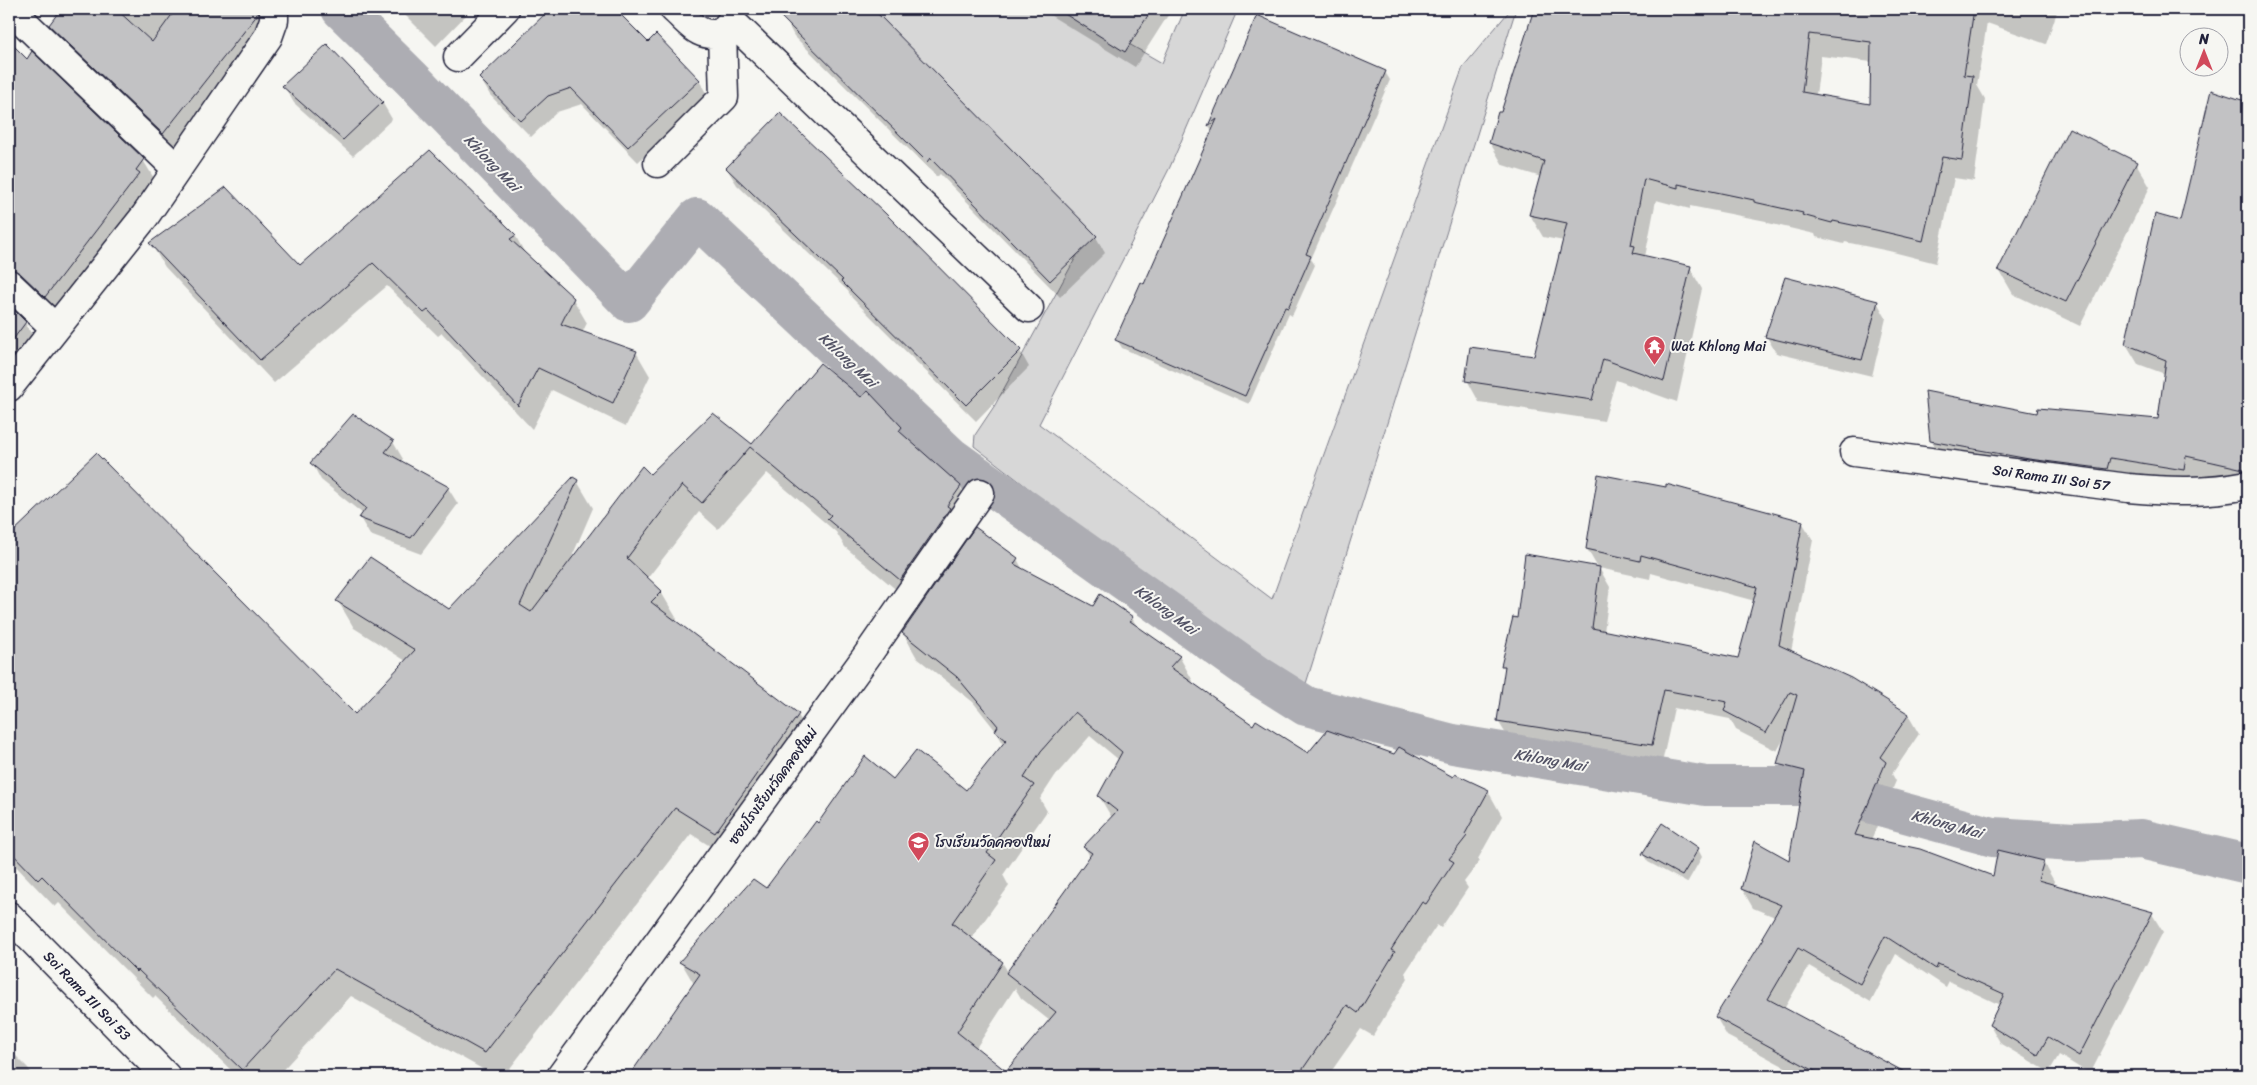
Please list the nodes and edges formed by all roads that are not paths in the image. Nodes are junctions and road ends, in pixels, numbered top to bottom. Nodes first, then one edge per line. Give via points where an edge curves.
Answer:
1 (10, 9) edge
2 (274, 9) edge
3 (505, 9) edge
4 (674, 9) edge
5 (731, 21) edge
6 (458, 57) dead end
7 (658, 163) dead end
8 (178, 169) junction
9 (9, 284) edge
10 (1029, 308) dead end
11 (55, 328) junction
12 (9, 387) edge
13 (1854, 452) dead end
14 (2248, 485) edge
15 (980, 492) dead end
16 (9, 916) edge
17 (166, 1076) edge
18 (561, 1076) edge

1 - 8 street
2 - 8 street via 268,37
3 - 6 street
4 - 5 street via 696,30 709,35
5 - 7 street via 724,97
5 - 10 street
8 - 11 street via 145,216
9 - 11 street
11 - 12 street
13 - 14 street, Soi Rama III Soi 57 via 2172,492 2213,491
15 - 18 street, ซอยโรงเรียนวัดคลองใหม่ via 866,657
16 - 17 street, Soi Rama III Soi 53

